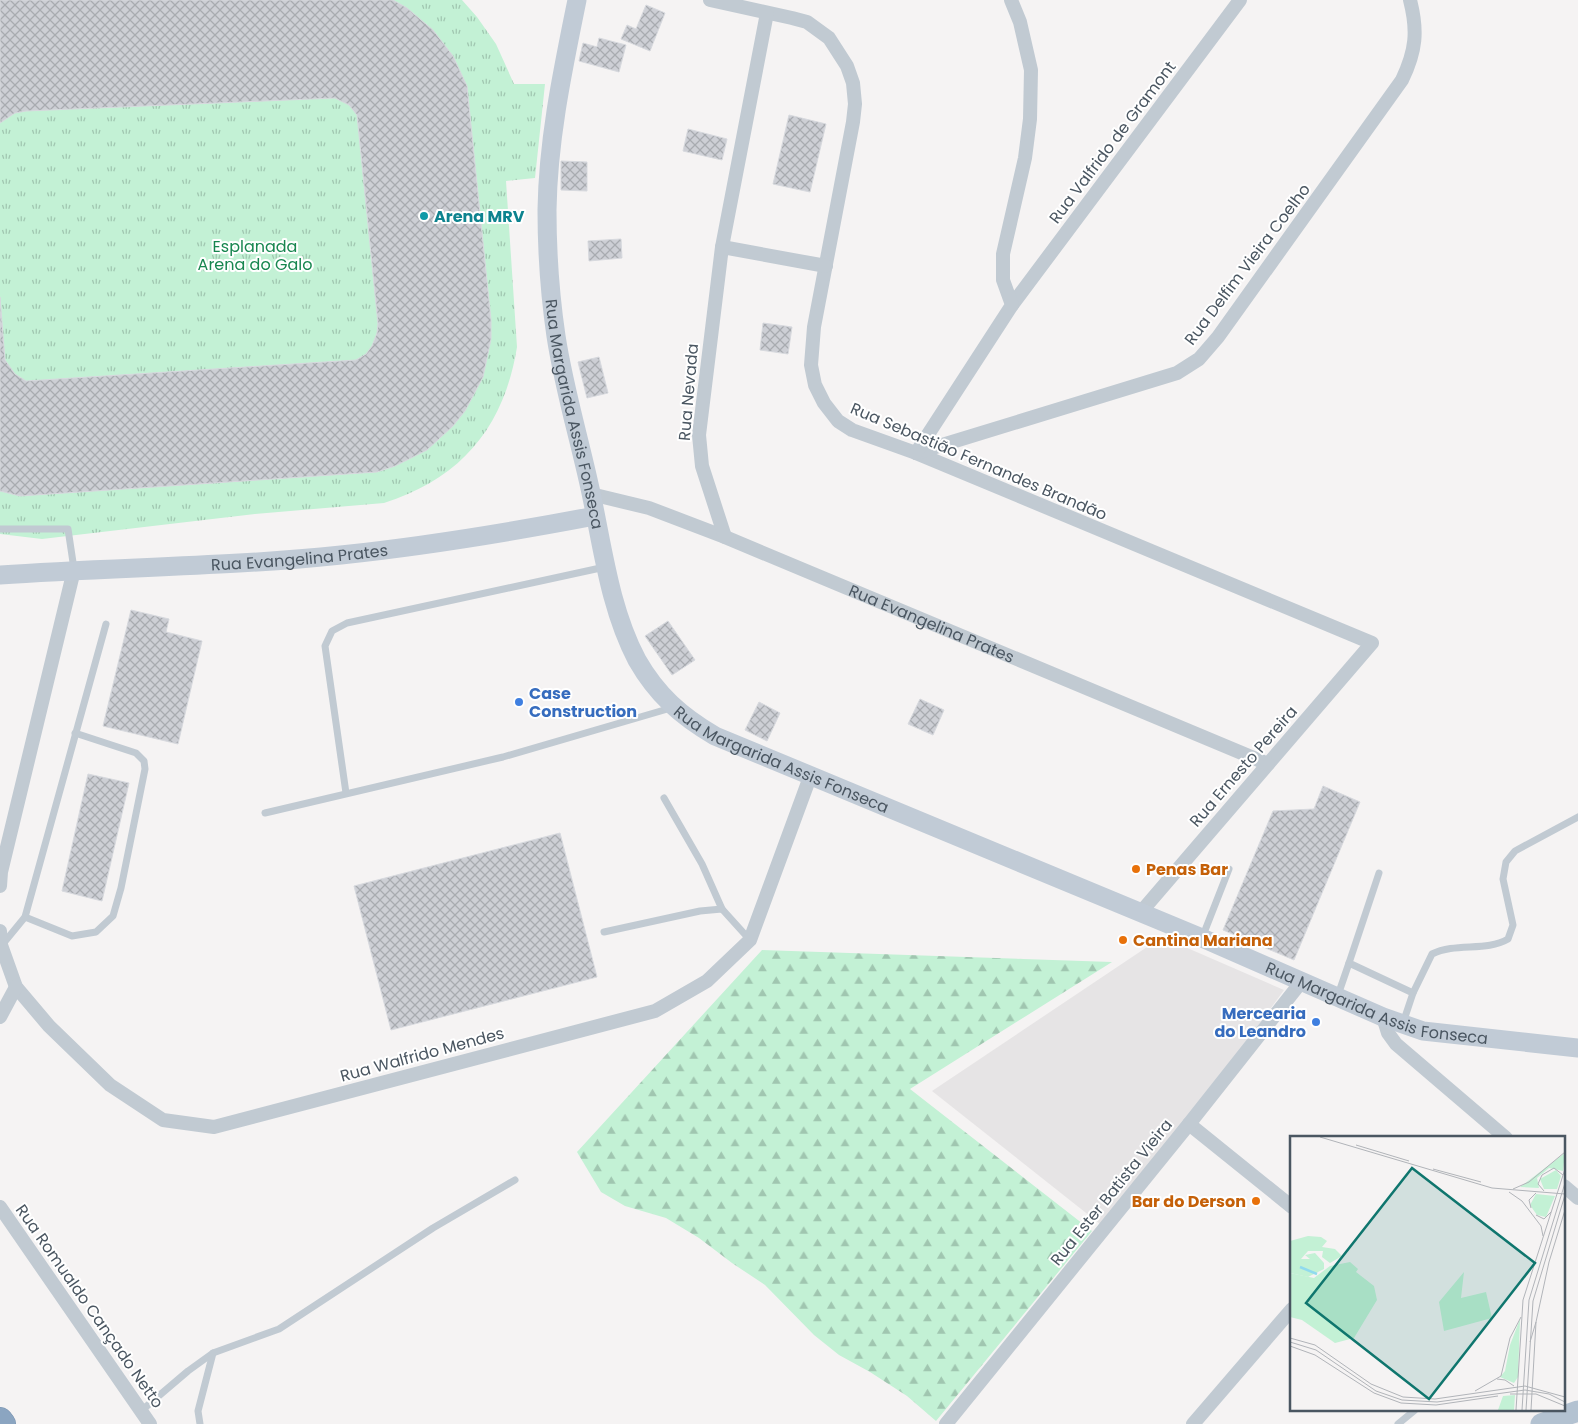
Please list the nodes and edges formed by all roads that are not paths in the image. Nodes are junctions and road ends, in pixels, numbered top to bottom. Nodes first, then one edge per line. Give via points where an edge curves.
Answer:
1 (577, 0) edge
2 (710, 0) edge
3 (1011, 0) edge
4 (1240, 0) edge
5 (1410, 0) edge
6 (767, 13) junction
7 (722, 247) junction
8 (826, 266) junction
9 (1012, 305) junction
10 (916, 453) junction
11 (591, 494) junction
12 (596, 516) junction
13 (0, 529) edge
14 (725, 537) junction
15 (606, 566) junction
16 (74, 570) junction
17 (0, 575) edge
18 (106, 624) dead end
19 (1372, 643) joint
20 (674, 707) junction
21 (75, 734) junction
22 (1268, 764) junction
23 (810, 777) junction
24 (346, 793) junction
25 (664, 798) dead end
26 (265, 813) dead end
27 (1578, 817) edge
28 (1229, 869) dead end
29 (1379, 873) dead end
30 (0, 886) edge
31 (722, 909) junction
32 (1141, 912) junction
33 (25, 917) junction
34 (0, 931) edge
35 (604, 932) dead end
36 (1202, 938) junction
37 (750, 940) junction
38 (1, 946) junction
39 (1349, 963) junction
40 (1302, 981) junction
41 (16, 987) junction
42 (1413, 992) junction
43 (1337, 997) junction
44 (0, 1017) edge
45 (1382, 1017) junction
46 (1402, 1024) junction
47 (1578, 1048) edge
48 (1189, 1124) junction
49 (1504, 1136) edge
50 (515, 1180) dead end
51 (1566, 1188) edge
52 (1578, 1198) edge
53 (1290, 1205) edge
54 (0, 1208) edge
55 (1290, 1311) edge
56 (213, 1353) junction
57 (141, 1411) junction
58 (1578, 1411) edge
59 (1413, 1412) edge
60 (1546, 1418) edge
61 (0, 1420) edge
62 (3, 1424) edge
63 (150, 1424) edge
64 (200, 1424) edge
65 (946, 1424) edge
66 (1193, 1424) edge
67 (1398, 1424) edge

1 - 11 street, Rua Margarida Assis Fonseca via 558,97 547,210 556,336
2 - 6 street, Rua Sebastião Fernandes Brandão
3 - 9 street via 1020,22 1031,70 1025,158 1003,254 1003,280
4 - 9 street, Rua Valfrido de Gramont
5 - 10 street, Rua Delfim Vieira Coelho via 1416,38 1402,80 1273,262 1199,359 1162,378
6 - 7 street, Rua Nevada
6 - 8 street, Rua Sebastião Fernandes Brandão via 807,22 828,38 847,66 853,83 854,122
7 - 8 street
7 - 14 street, Rua Nevada via 699,435 702,466
8 - 10 street, Rua Sebastião Fernandes Brandão via 814,327 811,364 815,386 838,421 852,430
9 - 10 street, Rua Valfrido de Gramont
10 - 19 street, Rua Sebastião Fernandes Brandão
11 - 12 street, Rua Margarida Assis Fonseca
11 - 14 street, Rua Evangelina Prates via 648,508
12 - 15 street, Rua Margarida Assis Fonseca
12 - 16 street, Rua Evangelina Prates via 506,533 340,555
13 - 16 lane via 68,529
14 - 22 street, Rua Evangelina Prates
15 - 20 street, Rua Margarida Assis Fonseca via 628,640 647,676
15 - 24 lane via 347,623 332,631 325,646
16 - 17 street, Rua Evangelina Prates
16 - 30 street
18 - 21 lane
19 - 22 street, Rua Ernesto Pereira
20 - 23 street, Rua Margarida Assis Fonseca via 715,736
20 - 24 lane via 503,758
21 - 33 lane
21 - 33 lane via 136,752 144,761 121,888 113,916 96,932 72,936
22 - 32 street, Rua Ernesto Pereira
23 - 32 street, Rua Margarida Assis Fonseca
23 - 37 street, Rua Walfrido Mendes
24 - 26 lane
25 - 31 lane via 702,864
27 - 42 lane via 1515,851 1506,862 1502,878 1513,924 1508,939 1499,944 1446,948 1432,954
28 - 36 lane
29 - 39 lane
31 - 35 lane
31 - 37 lane
32 - 36 street, Rua Margarida Assis Fonseca
33 - 38 lane
34 - 38 street, Rua Walfrido Mendes
36 - 40 street, Rua Margarida Assis Fonseca
37 - 41 street, Rua Walfrido Mendes via 707,981 655,1011 214,1127 163,1120 110,1085 49,1026
38 - 41 street, Rua Walfrido Mendes
39 - 42 lane
39 - 43 lane
40 - 43 street, Rua Margarida Assis Fonseca
40 - 48 street, Rua Ester Batista Vieira
41 - 44 street
42 - 46 lane
43 - 45 street, Rua Margarida Assis Fonseca
45 - 46 street, Rua Margarida Assis Fonseca
45 - 49 street via 1396,1044
46 - 47 street, Rua Margarida Assis Fonseca via 1422,1031
48 - 53 street
48 - 65 street, Rua Ester Batista Vieira
50 - 56 lane via 433,1228 279,1330
51 - 52 street
54 - 57 street, Rua Romualdo Cançado Netto
55 - 66 street
56 - 57 lane
56 - 64 lane via 198,1411
57 - 63 street, Rua Romualdo Cançado Netto
58 - 60 main road
59 - 67 lane
61 - 62 highway

